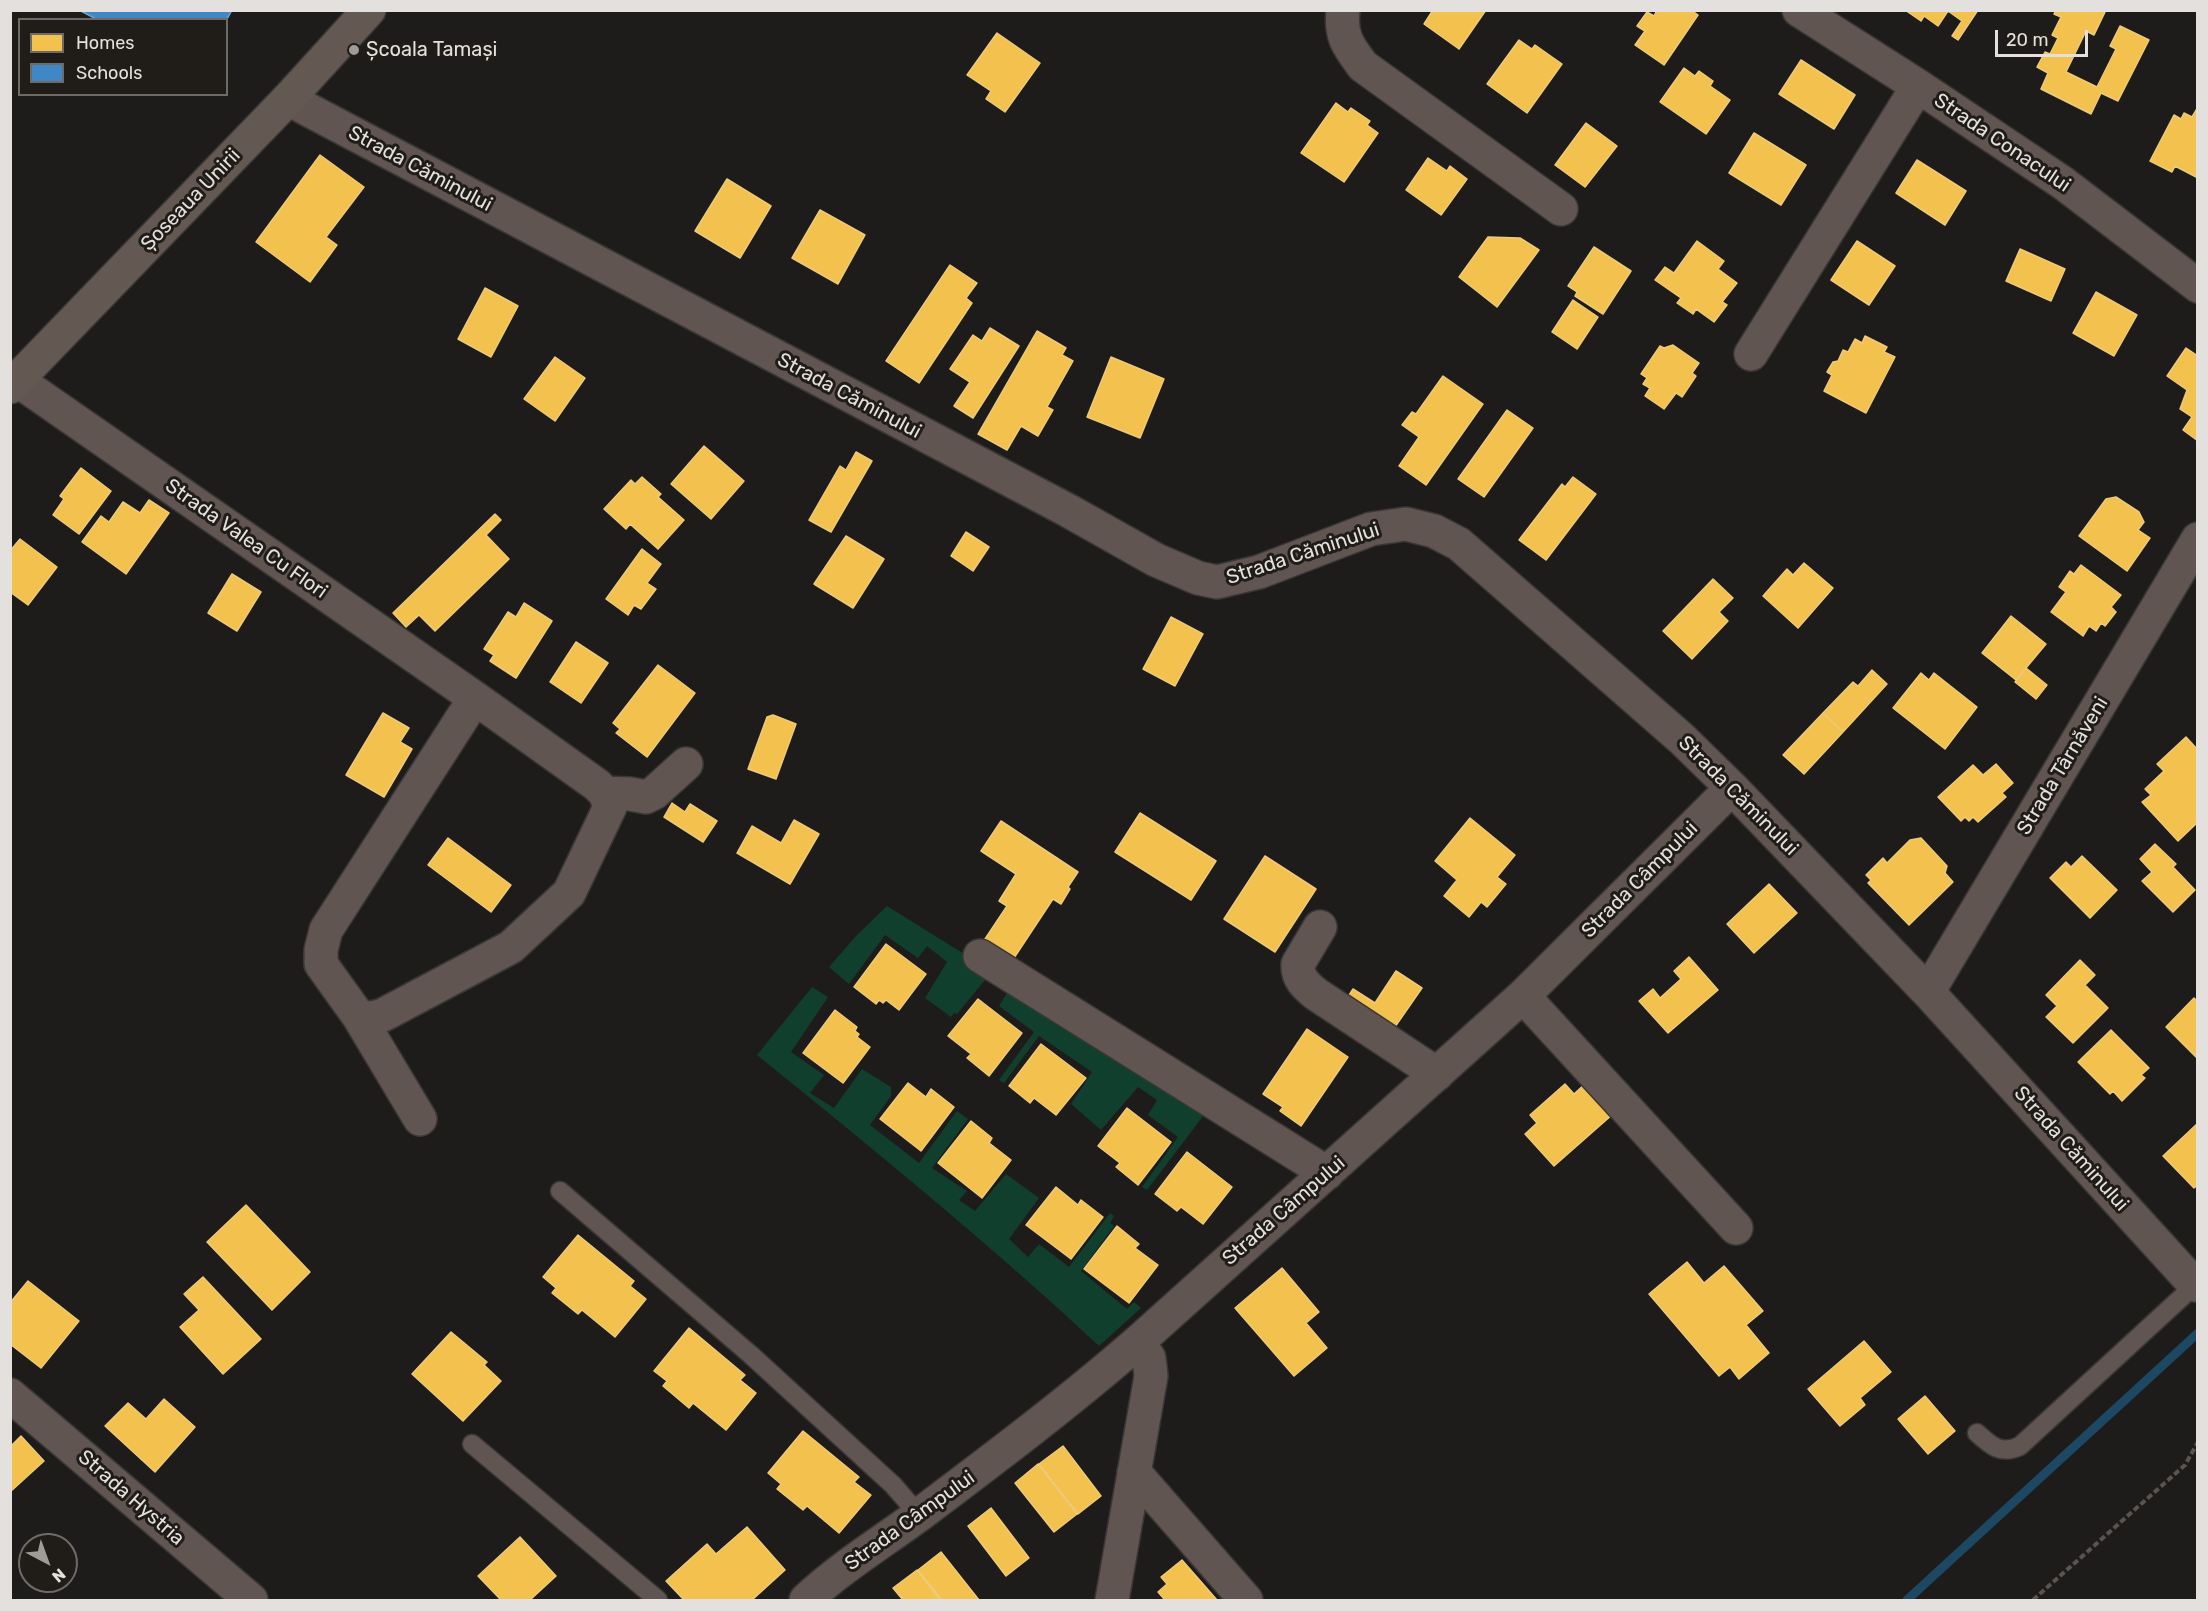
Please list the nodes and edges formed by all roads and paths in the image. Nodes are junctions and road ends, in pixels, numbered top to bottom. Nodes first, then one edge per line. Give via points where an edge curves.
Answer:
1 (369, 10) edge
2 (1343, 10) edge
3 (1799, 10) edge
4 (1918, 86) junction
5 (288, 99) junction
6 (1561, 208) dead end
7 (2198, 286) edge
8 (1751, 354) dead end
9 (14, 384) edge
10 (2198, 539) edge
11 (475, 698) junction
12 (687, 764) dead end
13 (1732, 788) junction
14 (605, 794) junction
15 (1320, 927) dead end
16 (981, 956) dead end
17 (1928, 992) junction
18 (1524, 996) junction
19 (358, 1017) junction
20 (1437, 1074) junction
21 (420, 1119) dead end
22 (1327, 1173) junction
23 (560, 1191) dead end
24 (1736, 1228) dead end
25 (2196, 1285) joint
26 (1138, 1342) junction
27 (10, 1395) edge
28 (1977, 1433) dead end
29 (2198, 1442) edge
30 (472, 1444) dead end
31 (1134, 1472) junction
32 (919, 1515) junction
33 (250, 1600) edge
34 (658, 1600) edge
35 (806, 1600) edge
36 (1112, 1600) edge
37 (1246, 1600) edge
38 (2033, 1600) edge

1 - 5 main road, Șoseaua Unirii
2 - 6 street via 1341,25 1347,45 1363,66
3 - 4 street, Strada Conacului
4 - 7 street, Strada Conacului via 2063,183
4 - 8 street
5 - 9 main road, Șoseaua Unirii
5 - 13 street, Strada Căminului via 1156,560 1198,578 1217,582 1259,572 1371,529 1406,524 1434,531 1459,544 1682,739
9 - 11 street, Strada Valea Cu Flori
10 - 17 street, Strada Târnăveni
11 - 14 street, Strada Valea Cu Flori
11 - 19 street via 326,930 321,964
12 - 14 street via 646,797
13 - 17 street, Strada Căminului
13 - 18 street, Strada Câmpului
14 - 19 street via 610,807 569,893 511,947 383,1015
15 - 20 street via 1298,964 1306,986
16 - 22 street
17 - 25 street, Strada Căminului
18 - 20 street, Strada Câmpului
18 - 24 street
19 - 21 street
20 - 22 street, Strada Câmpului
22 - 26 street, Strada Câmpului
23 - 32 lane via 751,1354 893,1485
25 - 28 lane via 2020,1446 2010,1451 1999,1449
26 - 31 street via 1149,1358 1151,1376
26 - 32 street, Strada Câmpului via 1017,1442
27 - 33 street, Strada Hystria
29 - 38 path via 2186,1465
30 - 34 lane
31 - 36 street
31 - 37 street
32 - 35 street, Strada Câmpului

